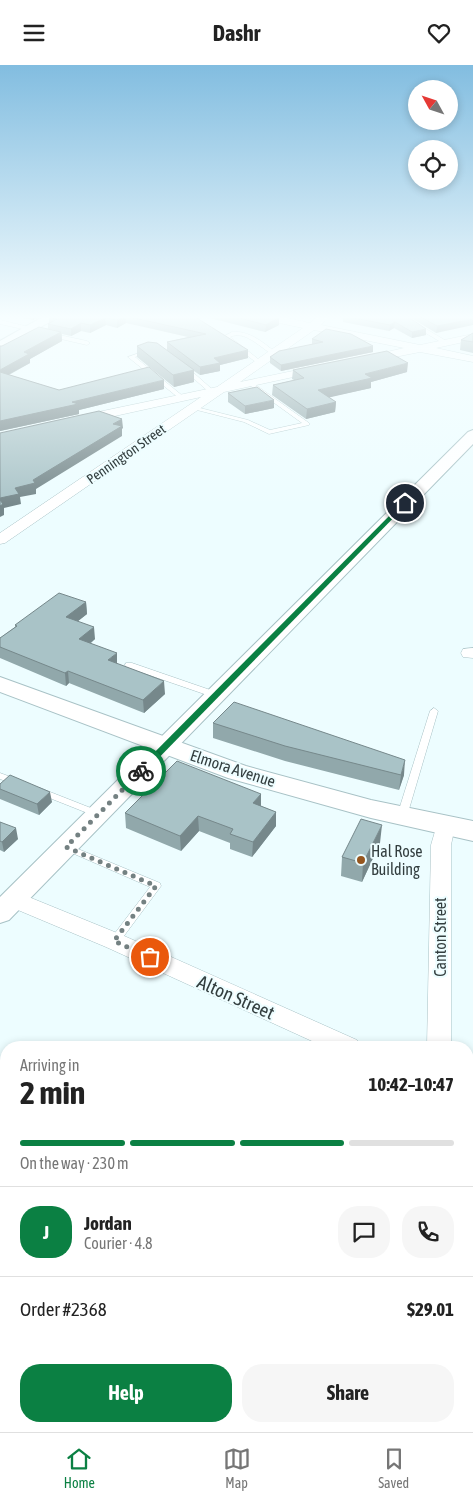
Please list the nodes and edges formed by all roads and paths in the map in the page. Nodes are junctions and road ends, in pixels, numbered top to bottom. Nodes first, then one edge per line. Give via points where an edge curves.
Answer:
1 (158, 379) edge
2 (199, 379) edge
3 (233, 379) edge
4 (271, 379) edge
5 (250, 383) junction
6 (215, 390) junction
7 (182, 398) junction
8 (192, 408) junction
9 (67, 423) edge
10 (473, 435) edge
11 (0, 540) edge
12 (128, 665) edge
13 (0, 684) edge
14 (216, 695) junction
15 (434, 711) dead end
16 (166, 745) junction
17 (0, 775) edge
18 (99, 814) junction
19 (402, 817) junction
20 (445, 827) junction
21 (473, 831) edge
22 (66, 847) junction
23 (7, 906) edge
24 (114, 941) junction
25 (335, 1041) edge
26 (439, 1041) edge

1 - 7 lane
2 - 6 lane
3 - 6 street, Pennington Street
4 - 5 street
5 - 6 street
5 - 8 lane via 307,423 268,432 246,421
6 - 7 street
6 - 8 street, Pennington Street
7 - 9 street
8 - 11 street, Pennington Street
10 - 14 street
12 - 14 lane
13 - 16 main road, Elmora Avenue
14 - 16 street
15 - 19 lane
16 - 18 street
16 - 19 main road, Elmora Avenue via 237,772
17 - 18 lane
18 - 22 street
19 - 20 main road, Elmora Avenue
20 - 21 main road, Elmora Avenue
20 - 26 street, Canton Street via 441,845
22 - 23 street
22 - 24 lane via 156,886
23 - 24 street, Alton Street
24 - 25 street, Alton Street

